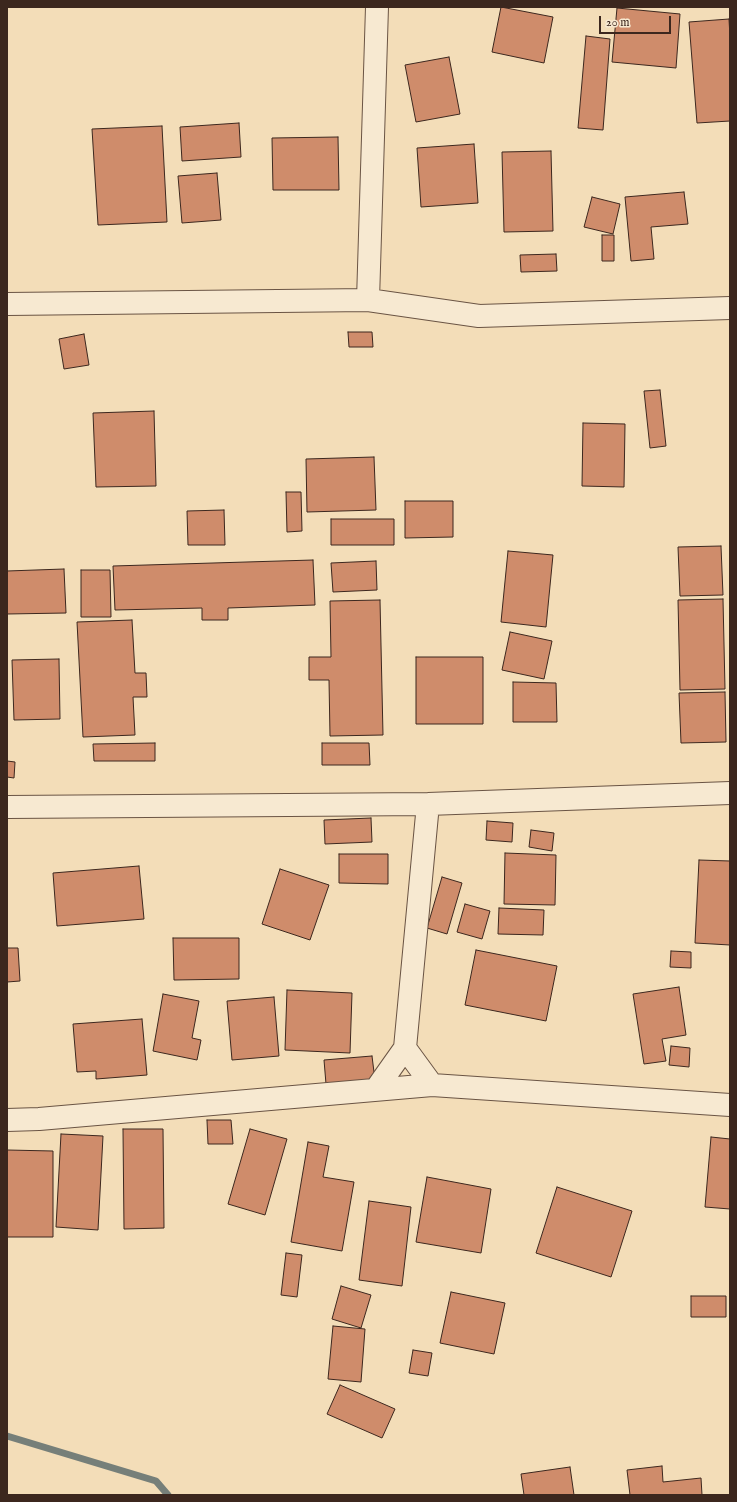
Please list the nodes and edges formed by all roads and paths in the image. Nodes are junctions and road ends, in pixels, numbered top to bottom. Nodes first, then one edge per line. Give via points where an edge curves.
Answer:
1 (377, 7) edge
2 (368, 300) junction
3 (7, 304) edge
4 (730, 308) edge
5 (730, 793) edge
6 (428, 804) junction
7 (7, 807) edge
8 (405, 1048) junction
9 (432, 1085) junction
10 (376, 1089) junction
11 (730, 1105) edge
12 (7, 1120) edge

1 - 2 street
2 - 3 street
2 - 4 street via 479,316
5 - 6 street
6 - 7 street
6 - 8 street
8 - 9 street
8 - 10 street
9 - 10 street
9 - 11 street
10 - 12 street

